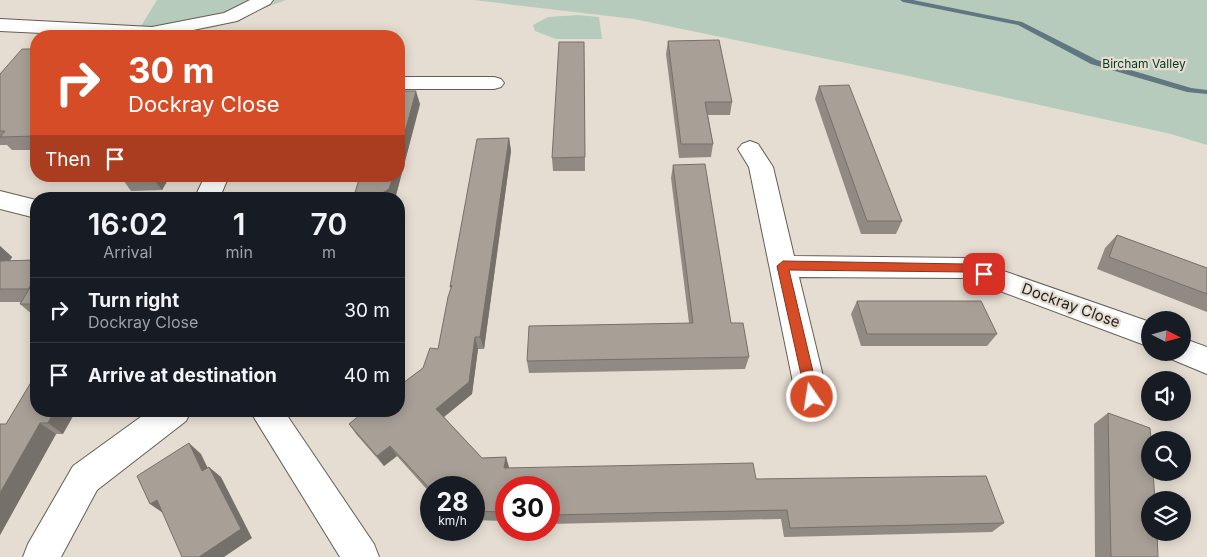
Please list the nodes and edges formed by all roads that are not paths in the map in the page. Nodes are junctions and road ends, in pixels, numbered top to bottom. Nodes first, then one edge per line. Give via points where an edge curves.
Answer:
1 (264, 0) edge
2 (0, 25) edge
3 (109, 30) edge
4 (162, 30) edge
5 (405, 83) edge
6 (494, 83) dead end
7 (750, 149) dead end
8 (0, 200) edge
9 (30, 208) edge
10 (783, 266) junction
11 (1141, 331) edge
12 (1191, 354) edge
13 (1207, 361) edge
14 (812, 397) dead end
15 (168, 417) edge
16 (270, 417) edge
17 (41, 557) edge
18 (360, 557) edge

1 - 4 street via 230,17
2 - 3 street
5 - 6 street
7 - 10 street via 761,167
8 - 9 street
10 - 11 street, Dockray Close via 966,268
10 - 14 street
12 - 13 street
15 - 17 street via 85,478
16 - 18 street

